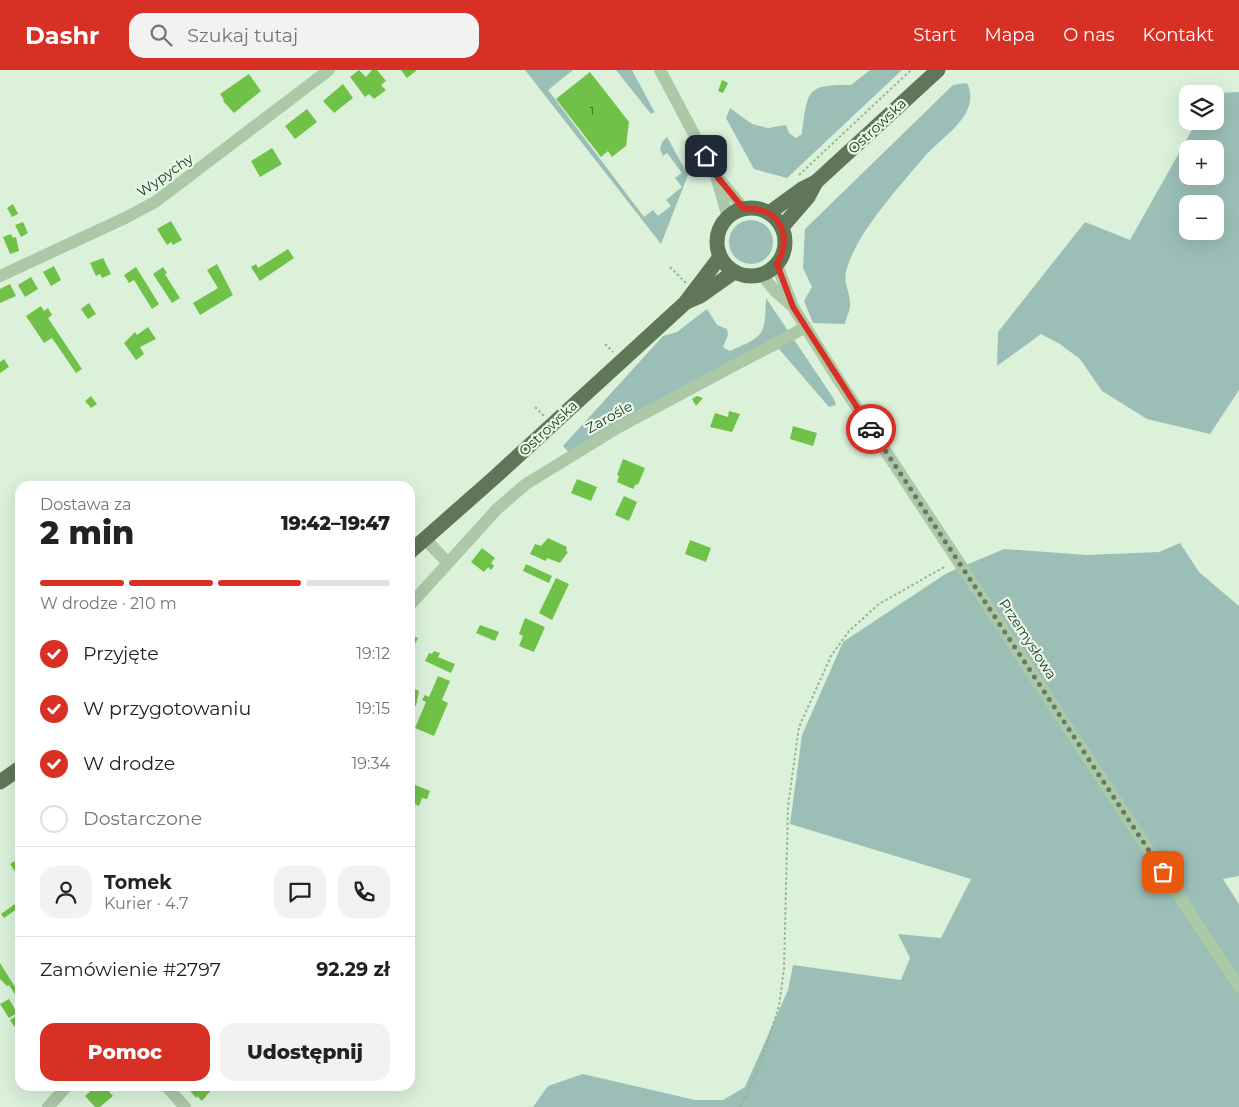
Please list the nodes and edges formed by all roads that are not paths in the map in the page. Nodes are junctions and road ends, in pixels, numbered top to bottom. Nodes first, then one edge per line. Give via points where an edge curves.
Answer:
1 (329, 70) edge
2 (660, 70) edge
3 (938, 70) edge
4 (715, 174) junction
5 (816, 182) junction
6 (744, 209) junction
7 (769, 213) junction
8 (728, 216) junction
9 (782, 227) junction
10 (720, 257) junction
11 (777, 264) junction
12 (734, 272) junction
13 (762, 275) junction
14 (0, 276) edge
15 (697, 292) junction
16 (793, 307) junction
17 (806, 327) junction
18 (425, 539) junction
19 (415, 548) edge
20 (448, 563) junction
21 (415, 599) edge
22 (15, 772) edge
23 (0, 782) edge
24 (1239, 987) edge
25 (62, 1091) edge
26 (171, 1091) edge
27 (48, 1107) edge
28 (185, 1107) edge

1 - 14 street, Wypychy via 155,202
2 - 4 street
3 - 5 main road, Ostrowska
4 - 6 street
4 - 8 street
5 - 7 main road, Ostrowska
5 - 9 main road, Ostrowska via 808,197
6 - 7 main road
6 - 8 main road
7 - 9 main road
8 - 10 main road via 717,235
9 - 11 main road via 784,253
10 - 12 main road
10 - 15 main road, Ostrowska
11 - 13 main road
11 - 16 street, Przemysłowa
12 - 13 main road via 748,277
12 - 15 main road, Ostrowska
13 - 16 street, Przemysłowa
15 - 18 main road, Ostrowska
16 - 17 street, Przemysłowa
17 - 20 street, Zarośle via 619,428 526,484 497,509
17 - 24 street, Przemysłowa
18 - 19 main road, Ostrowska
18 - 20 street
20 - 21 street, Zarośle
22 - 23 main road
25 - 27 street
26 - 28 street

